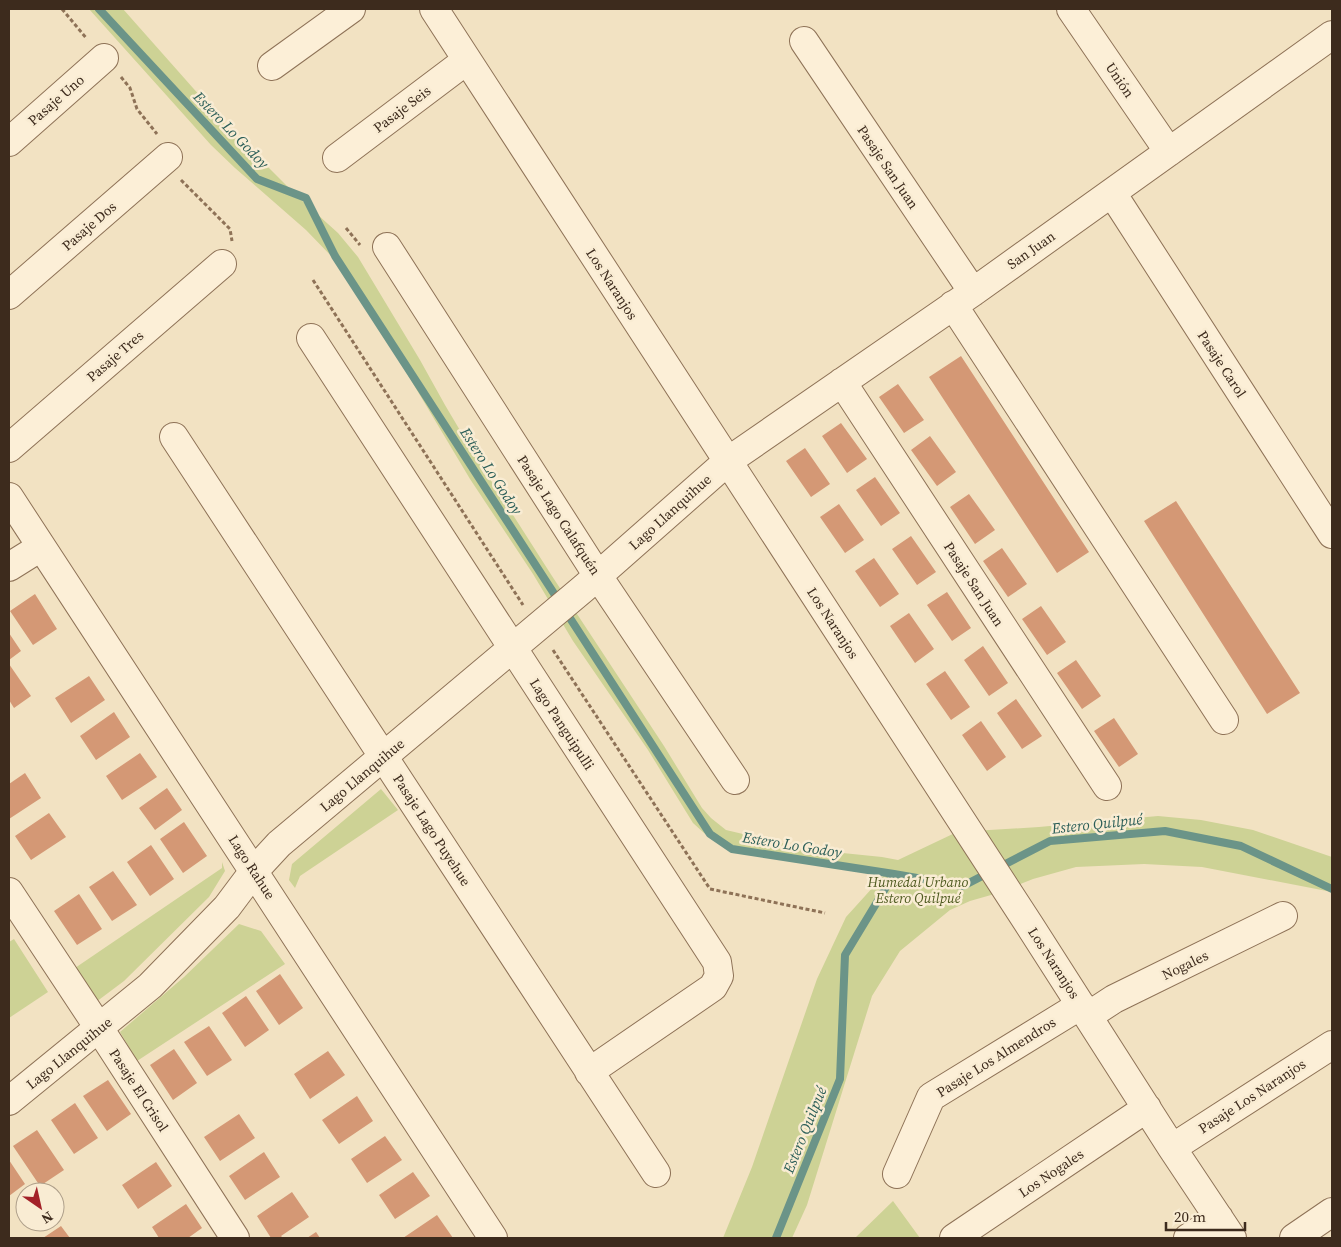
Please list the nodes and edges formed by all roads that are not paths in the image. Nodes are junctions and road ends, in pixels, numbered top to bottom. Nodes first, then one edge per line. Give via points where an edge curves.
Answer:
1 (351, 9) edge
2 (434, 9) edge
3 (1071, 9) edge
4 (1332, 35) edge
5 (804, 41) dead end
6 (104, 58) dead end
7 (467, 60) junction
8 (272, 66) dead end
9 (9, 142) edge
10 (1169, 152) junction
11 (337, 158) dead end
12 (165, 160) road end
13 (1112, 193) junction
14 (386, 247) dead end
15 (222, 264) road end
16 (9, 295) edge
17 (963, 298) junction
18 (311, 338) dead end
19 (842, 382) junction
20 (174, 437) dead end
21 (9, 448) edge
22 (728, 461) junction
23 (9, 497) edge
24 (1332, 534) edge
25 (41, 547) junction
26 (9, 567) edge
27 (591, 582) junction
28 (513, 648) junction
29 (1224, 720) dead end
30 (384, 756) junction
31 (735, 780) dead end
32 (1106, 786) dead end
33 (254, 871) junction
34 (9, 892) edge
35 (1283, 916) dead end
36 (1084, 1010) junction
37 (99, 1028) junction
38 (1332, 1045) edge
39 (590, 1072) junction
40 (9, 1101) edge
41 (1147, 1108) junction
42 (1172, 1148) junction
43 (656, 1173) dead end
44 (897, 1174) dead end
45 (1332, 1212) edge
46 (1225, 1228) edge
47 (235, 1238) edge
48 (493, 1238) edge
49 (954, 1238) edge
50 (1188, 1238) edge
51 (1294, 1238) edge

1 - 8 street
2 - 7 street, Los Naranjos
3 - 10 street, Unión
4 - 10 street, San Juan
5 - 17 street, Pasaje San Juan
6 - 9 street, Pasaje Uno
7 - 11 street, Pasaje Seis
7 - 22 street, Los Naranjos
10 - 13 street, San Juan
12 - 16 street, Pasaje Dos
13 - 17 street, San Juan
13 - 24 street, Pasaje Carol
14 - 27 street, Pasaje Lago Calafquén
15 - 21 street, Pasaje Tres
17 - 19 street, San Juan
17 - 29 street, Pasaje San Juan
18 - 28 street, Lago Panguipulli
19 - 22 street, San Juan
19 - 32 street, Pasaje San Juan
20 - 30 street, Pasaje Lago Puyehue
22 - 27 street, Lago Llanquihue
22 - 36 street, Los Naranjos
23 - 25 street, Lago Rahue
25 - 26 street
25 - 33 street, Lago Rahue
27 - 28 street, Lago Llanquihue
27 - 31 street, Pasaje Lago Calafquén
28 - 30 street, Lago Llanquihue
28 - 39 street, Lago Panguipulli via 717,962 719,976 713,987
30 - 33 street, Lago Llanquihue via 279,844
30 - 39 street, Pasaje Lago Puyehue
33 - 37 street, Lago Llanquihue via 227,907 150,986
33 - 48 street, Lago Rahue
34 - 37 street, Pasaje El Crisol
35 - 36 street, Nogales via 1114,999
36 - 41 street, Los Naranjos
36 - 44 street, Pasaje Los Almendros via 931,1098
37 - 40 street, Lago Llanquihue
37 - 47 street, Pasaje El Crisol
38 - 42 street, Pasaje Los Naranjos
39 - 43 street, Pasaje Lago Puyehue
41 - 42 street, Los Naranjos
41 - 49 street, Los Nogales
42 - 46 street, Los Naranjos
45 - 51 street
46 - 50 street

